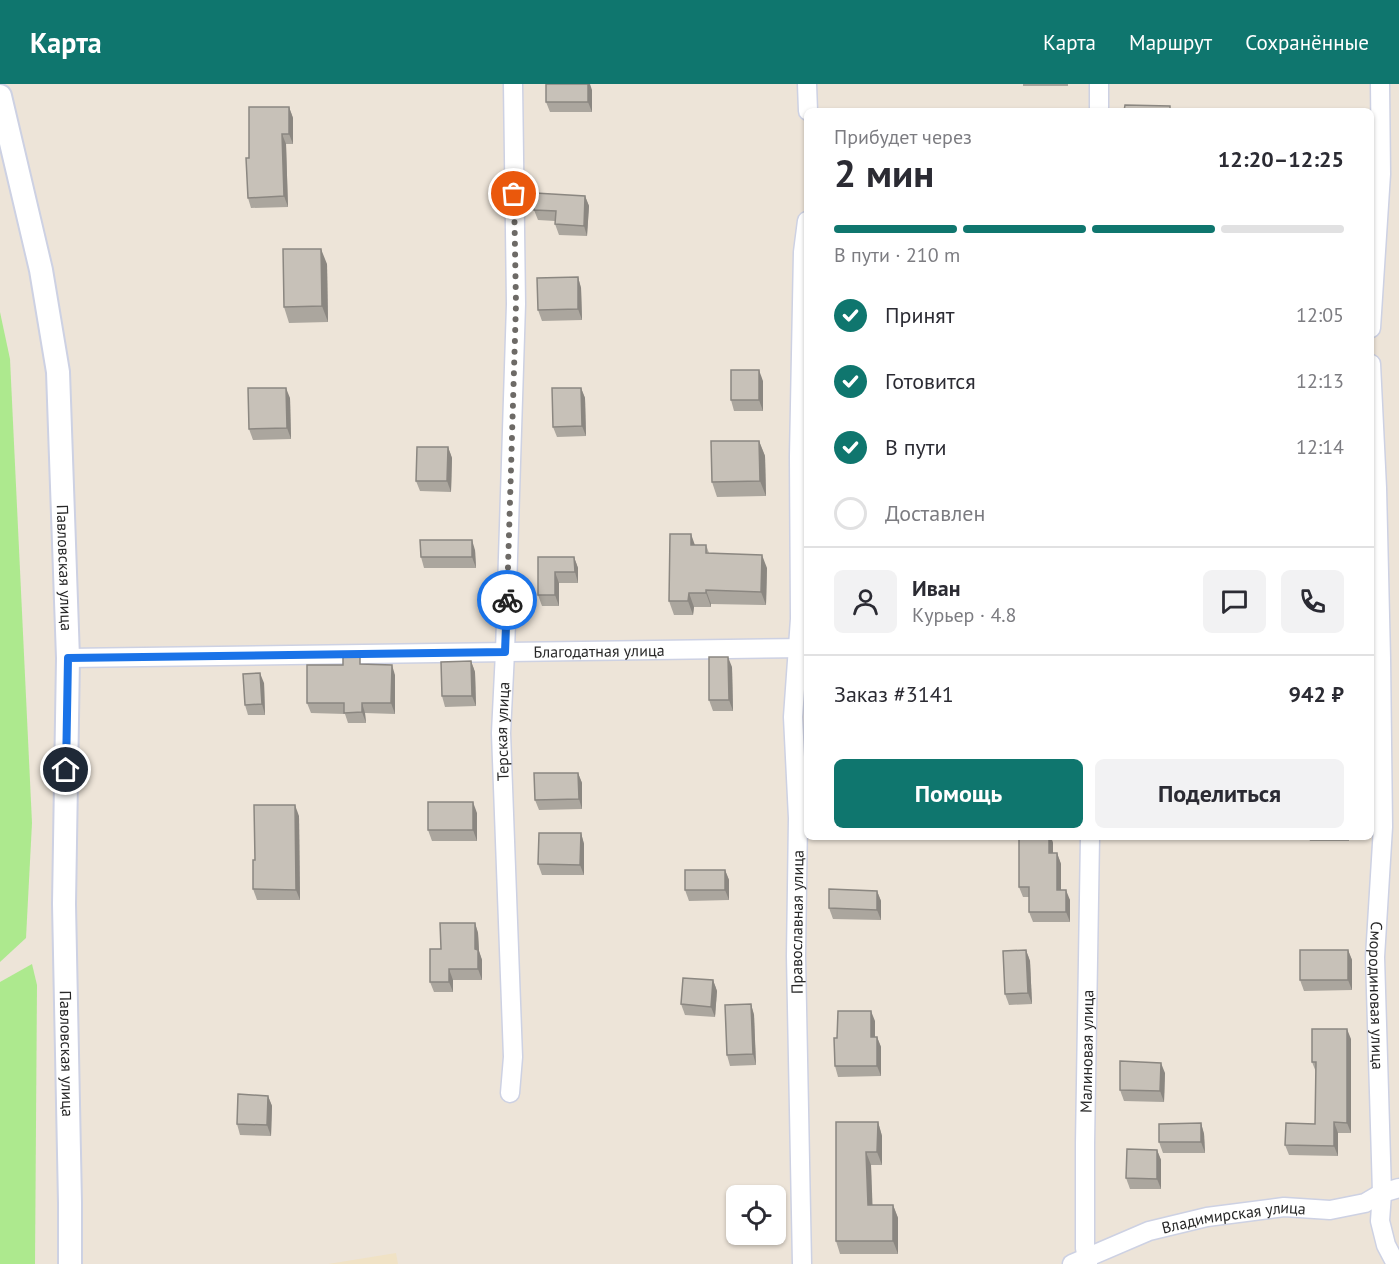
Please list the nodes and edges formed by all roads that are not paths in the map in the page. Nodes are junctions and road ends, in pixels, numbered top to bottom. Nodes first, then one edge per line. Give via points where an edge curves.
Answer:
1 (513, 84) edge
2 (807, 84) edge
3 (1099, 84) edge
4 (1380, 84) edge
5 (0, 96) edge
6 (808, 108) edge
7 (1099, 108) edge
8 (804, 244) edge
9 (1374, 282) edge
10 (1374, 426) edge
11 (1384, 640) edge
12 (803, 648) edge
13 (505, 652) junction
14 (68, 658) junction
15 (1090, 840) edge
16 (510, 1093) dead end
17 (1390, 1191) edge
18 (1082, 1262) edge
19 (70, 1264) edge
20 (802, 1264) edge
21 (1396, 1264) edge

1 - 13 street, Терская улица via 516,304
2 - 6 street
3 - 7 street
4 - 9 street via 1381,174
5 - 14 street, Павловская улица via 41,270 58,372
8 - 12 street, Православная улица via 799,457
10 - 11 street, Смородиновая улица
11 - 17 street, Смородиновая улица via 1383,827 1375,957
12 - 13 street, Благодатная улица
12 - 20 street, Православная улица via 794,717
13 - 14 street, Благодатная улица
13 - 16 street, Терская улица via 501,733 513,1057
14 - 19 street, Павловская улица via 64,904
15 - 18 street, Малиновая улица
17 - 18 street, Владимирская улица via 1365,1203 1330,1209 1284,1207 1207,1217 1149,1232
17 - 21 street, Смородиновая улица via 1380,1221

